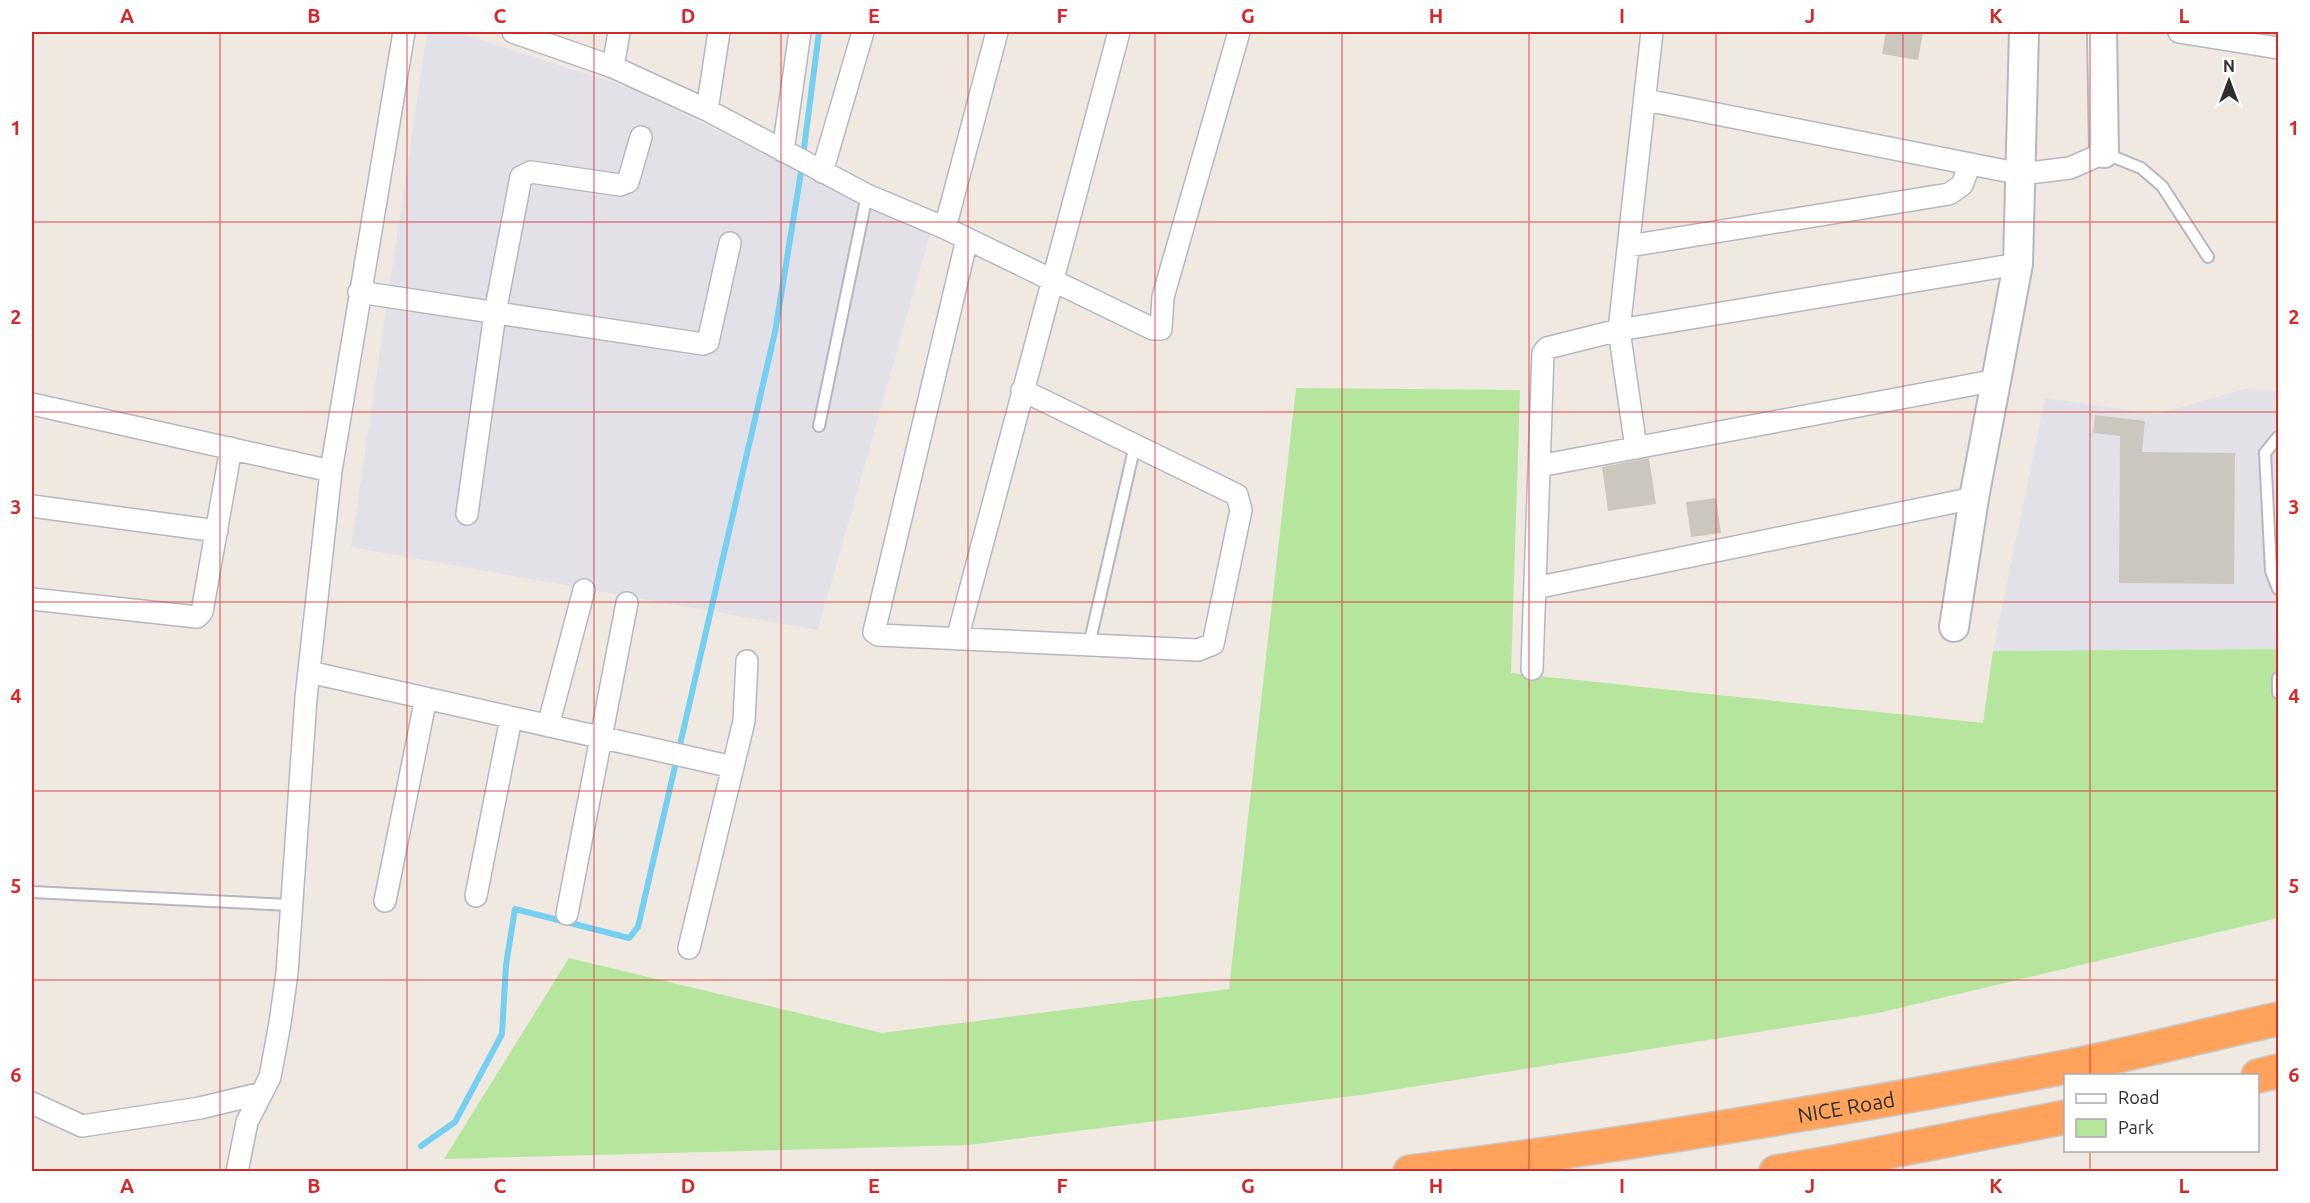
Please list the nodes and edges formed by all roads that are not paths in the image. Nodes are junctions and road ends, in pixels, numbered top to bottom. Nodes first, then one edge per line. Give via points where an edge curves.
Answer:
1 (404, 32) edge
2 (619, 32) edge
3 (719, 32) edge
4 (800, 32) edge
5 (863, 32) edge
6 (997, 32) edge
7 (1119, 32) edge
8 (1239, 32) edge
9 (1652, 32) edge
10 (2024, 32) edge
11 (2102, 32) edge
12 (2179, 32) edge
13 (526, 33) edge
14 (2213, 34) edge
15 (2278, 48) edge
16 (613, 67) junction
17 (1646, 100) junction
18 (706, 110) junction
19 (642, 137) dead end
20 (783, 151) junction
21 (2104, 153) junction
22 (1970, 164) junction
23 (822, 172) junction
24 (2021, 174) junction
25 (867, 195) junction
26 (945, 228) junction
27 (967, 239) junction
28 (730, 243) dead end
29 (1629, 246) junction
30 (2208, 257) dead end
31 (2018, 264) junction
32 (1052, 281) junction
33 (360, 292) junction
34 (495, 313) junction
35 (1619, 330) junction
36 (1997, 381) junction
37 (1022, 390) junction
38 (32, 404) edge
39 (819, 426) dead end
40 (2278, 437) edge
41 (1135, 445) junction
42 (231, 448) junction
43 (1636, 448) junction
44 (1539, 466) junction
45 (331, 471) junction
46 (1974, 498) junction
47 (32, 506) edge
48 (467, 514) dead end
49 (217, 531) junction
50 (1535, 588) junction
51 (2278, 589) edge
52 (584, 590) dead end
53 (32, 599) edge
54 (627, 603) dead end
55 (1954, 627) dead end
56 (957, 639) junction
57 (1089, 645) junction
58 (747, 661) dead end
59 (1532, 669) dead end
60 (309, 672) junction
61 (2278, 678) edge
62 (2278, 693) edge
63 (426, 698) junction
64 (511, 718) junction
65 (548, 726) junction
66 (600, 738) junction
67 (733, 767) junction
68 (32, 892) edge
69 (476, 896) dead end
70 (385, 900) dead end
71 (290, 905) junction
72 (567, 914) dead end
73 (689, 948) dead end
74 (2278, 1018) edge
75 (2278, 1071) edge
76 (2259, 1076) edge
77 (262, 1093) junction
78 (32, 1103) edge
79 (2064, 1117) edge
80 (1841, 1166) edge
81 (237, 1172) edge
82 (1410, 1172) edge
83 (1776, 1172) edge

1 - 33 street
2 - 16 street
3 - 18 street
4 - 20 street
5 - 23 street
6 - 26 street
7 - 32 street
8 - 32 street via 1163,297 1161,329 1153,329
9 - 17 street
10 - 24 street
11 - 21 street
12 - 14 street
13 - 16 street
14 - 15 street
16 - 18 street
17 - 22 street
17 - 29 street
18 - 20 street
19 - 34 street via 628,182 620,185 531,172 521,177
20 - 23 street
21 - 24 street via 2070,168
21 - 30 lane via 2141,168 2162,186
22 - 24 street
22 - 29 street via 1962,185 1949,194
23 - 25 street
24 - 31 street
25 - 26 street
25 - 39 lane
26 - 27 street
27 - 32 street
27 - 56 street via 873,626 878,635
28 - 34 street via 708,342 703,344
29 - 35 street
31 - 35 street
31 - 36 street
32 - 37 street
33 - 34 street
33 - 45 street
34 - 48 street
35 - 43 street
35 - 44 street via 1553,344 1543,353
36 - 43 street
36 - 46 street
37 - 41 street
37 - 56 street
38 - 42 street
40 - 51 lane via 2265,453 2271,571
41 - 57 lane
41 - 57 street via 1237,495 1241,502 1213,644 1198,650
42 - 45 street
42 - 49 street
43 - 44 street
44 - 50 street
45 - 60 street
46 - 50 street
46 - 55 street
47 - 49 street
49 - 53 street via 202,612 197,617
50 - 59 street
52 - 65 street
54 - 66 street
56 - 57 street
58 - 67 street via 744,721
60 - 63 street
60 - 71 street
61 - 62 lane
63 - 64 street
63 - 70 street
64 - 65 street
64 - 69 street
65 - 66 street
66 - 67 street
66 - 72 street
67 - 73 street
68 - 71 lane
71 - 77 street via 280,1023 270,1077
74 - 82 highway, NICE Road via 2078,1064 1845,1106 1542,1156
75 - 76 highway
77 - 78 street via 190,1110 82,1126
77 - 81 street via 247,1122
79 - 80 highway
80 - 83 highway

